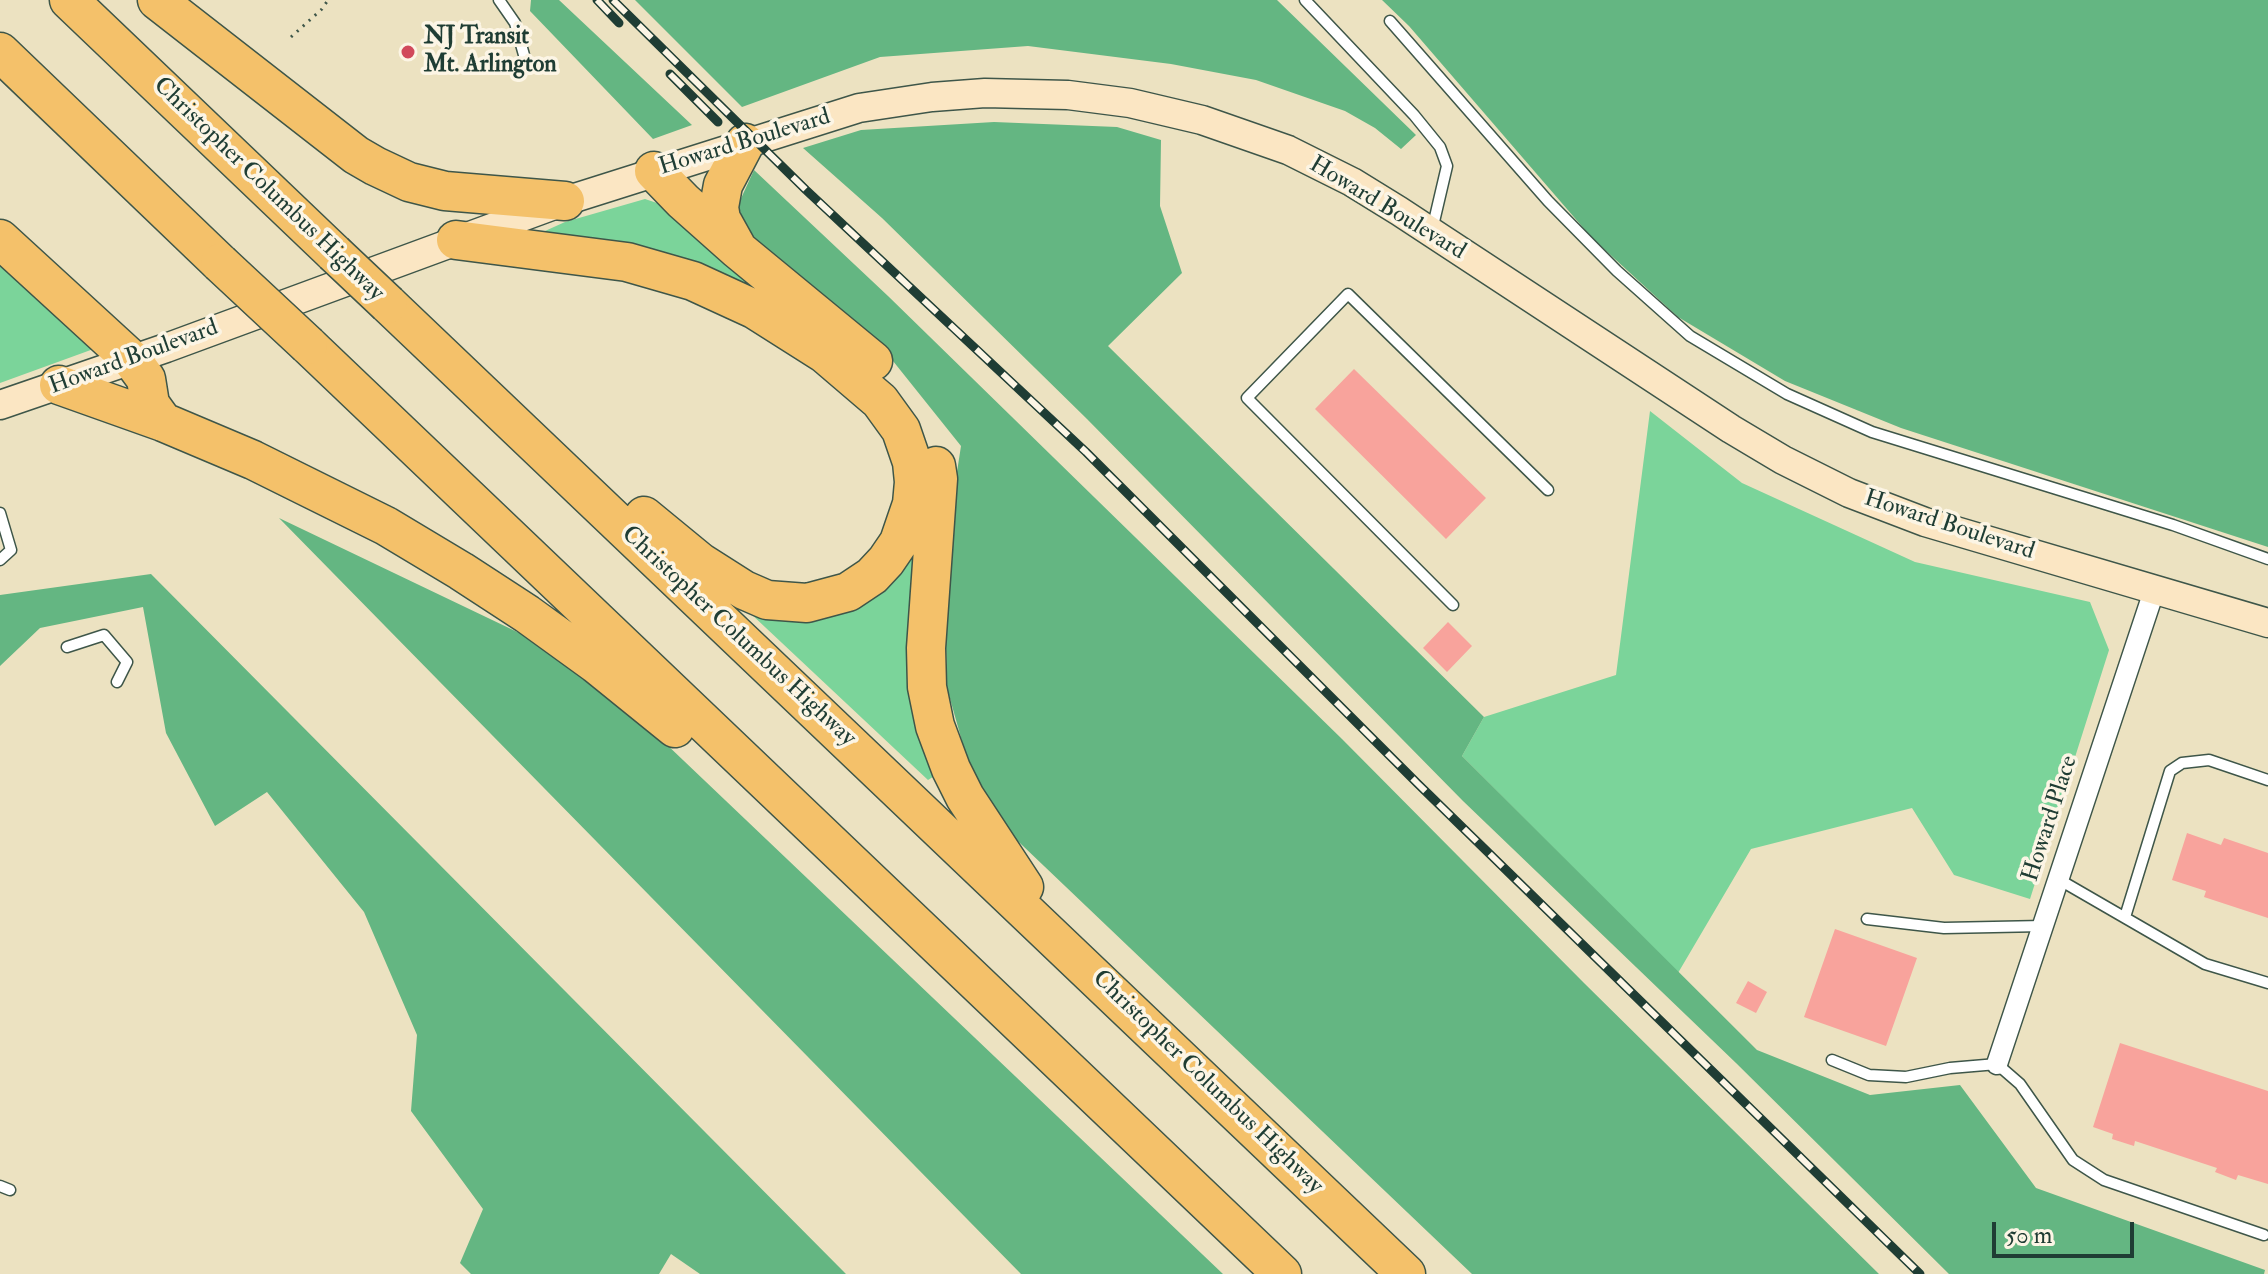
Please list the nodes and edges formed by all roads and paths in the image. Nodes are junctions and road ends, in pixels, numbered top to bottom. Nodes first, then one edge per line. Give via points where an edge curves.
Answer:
1 (69, 0) edge
2 (157, 0) edge
3 (328, 0) edge
4 (499, 0) edge
5 (1305, 0) edge
6 (1390, 21) dead end
7 (291, 37) dead end
8 (0, 52) edge
9 (524, 55) dead end
10 (745, 143) junction
11 (654, 171) junction
12 (565, 201) junction
13 (1432, 233) junction
14 (0, 239) edge
15 (456, 240) junction
16 (737, 249) junction
17 (132, 360) junction
18 (59, 385) junction
19 (0, 405) edge
20 (163, 422) junction
21 (570, 477) junction
22 (1548, 490) dead end
23 (0, 513) edge
24 (2268, 559) edge
25 (0, 560) edge
26 (2154, 591) junction
27 (1453, 605) dead end
28 (2268, 623) edge
29 (67, 647) dead end
30 (117, 682) dead end
31 (731, 748) junction
32 (2268, 780) edge
33 (2058, 879) junction
34 (2125, 917) junction
35 (1867, 919) dead end
36 (2043, 926) junction
37 (1066, 948) junction
38 (2268, 983) edge
39 (1832, 1060) dead end
40 (1997, 1064) junction
41 (2264, 1235) dead end
42 (1282, 1274) edge
43 (1406, 1274) edge

1 - 21 highway, Christopher Columbus Highway, bridge
2 - 12 highway via 383,171 445,191
3 - 7 path
4 - 9 lane via 515,23
5 - 13 lane via 1440,147 1447,166
6 - 24 lane via 1548,201 1690,336 1787,394 1872,432
8 - 31 highway, bridge
10 - 11 main road, Howard Boulevard
10 - 13 main road, Howard Boulevard via 859,108 932,97 1084,97 1168,110 1288,150 1352,182
10 - 16 highway via 723,185 719,207
11 - 12 main road, Howard Boulevard
11 - 16 highway
12 - 15 main road, Howard Boulevard
13 - 26 main road, Howard Boulevard via 1731,429 1836,487 1925,522
14 - 17 highway
15 - 17 main road, Howard Boulevard
15 - 21 highway via 627,262 693,281 754,309 825,354 880,401 907,445 914,482 907,523 886,561 848,592 807,603 767,600 744,590 700,562 613,489
16 - 37 highway via 881,368 924,426 938,479 926,648 935,726 965,797
17 - 18 main road, Howard Boulevard
17 - 20 highway via 146,379 150,404
18 - 19 main road, Howard Boulevard
18 - 20 highway
20 - 31 highway via 386,526 527,614 695,746
21 - 37 highway, Christopher Columbus Highway
22 - 27 lane via 1348,294 1247,398
23 - 25 lane via 11,550
26 - 28 main road, Howard Boulevard
26 - 33 street, Howard Place
29 - 30 lane via 104,635 127,662
31 - 42 highway
32 - 34 lane via 2209,760 2182,763 2170,771
33 - 34 lane
33 - 36 street, Howard Place
34 - 38 lane via 2205,964
35 - 36 lane via 1944,928
36 - 40 street, Howard Place
37 - 43 highway, Christopher Columbus Highway
39 - 40 lane via 1869,1075 1906,1077
40 - 41 lane via 2020,1084 2073,1160 2104,1180

